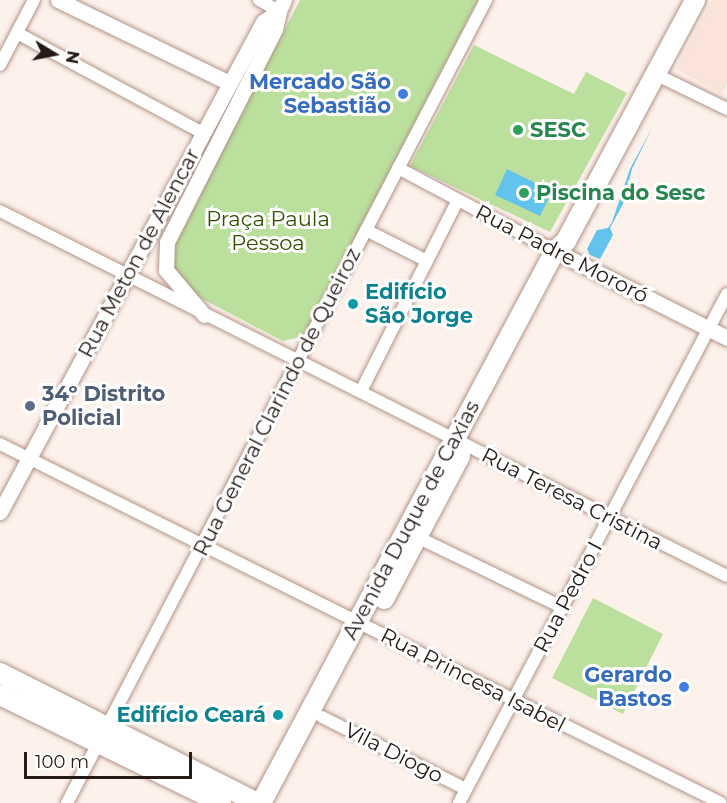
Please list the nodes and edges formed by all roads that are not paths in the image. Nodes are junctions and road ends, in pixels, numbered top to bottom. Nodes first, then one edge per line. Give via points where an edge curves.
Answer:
1 (34, 0) edge
2 (58, 0) edge
3 (259, 0) edge
4 (486, 0) edge
5 (694, 0) edge
6 (281, 5) edge
7 (17, 33) junction
8 (0, 65) edge
9 (655, 74) junction
10 (230, 83) junction
11 (727, 109) edge
12 (203, 133) junction
13 (398, 168) junction
14 (458, 200) junction
15 (0, 210) edge
16 (366, 230) junction
17 (562, 249) junction
18 (427, 261) junction
19 (127, 275) junction
20 (727, 294) edge
21 (204, 315) junction
22 (709, 329) junction
23 (727, 338) edge
24 (298, 361) junction
25 (362, 391) junction
26 (459, 442) junction
27 (0, 444) edge
28 (28, 458) junction
29 (0, 512) edge
30 (609, 518) junction
31 (417, 537) junction
32 (203, 545) junction
33 (727, 576) edge
34 (562, 607) junction
35 (363, 624) junction
36 (0, 674) edge
37 (0, 695) edge
38 (514, 700) junction
39 (322, 717) junction
40 (102, 735) junction
41 (466, 789) junction
42 (67, 803) edge
43 (221, 803) edge
44 (259, 803) edge
45 (275, 803) edge
46 (459, 803) edge
47 (721, 803) edge

1 - 7 street
2 - 10 street
3 - 6 street
4 - 13 street, Rua General Clarindo de Queiroz
5 - 9 main road, Avenida Duque de Caxias
6 - 10 street, Rua Meton de Alencar via 263,22
6 - 21 street via 275,29 167,242 166,270
7 - 8 street
7 - 12 street
9 - 11 street
9 - 17 main road, Avenida Duque de Caxias
10 - 12 street, Rua Meton de Alencar
12 - 19 street, Rua Meton de Alencar
13 - 14 street, Rua Padre Mororó
13 - 16 street, Rua General Clarindo de Queiroz
14 - 17 street, Rua Padre Mororó
14 - 18 street
15 - 19 street, Rua Teresa Cristina
16 - 18 street
16 - 24 street, Rua General Clarindo de Queiroz
17 - 22 street, Rua Padre Mororó
17 - 26 main road, Avenida Duque de Caxias
18 - 25 street
19 - 21 street, Rua Teresa Cristina
19 - 28 street, Rua Meton de Alencar
20 - 22 street, Rua Pedro I
21 - 24 street, Rua Teresa Cristina
22 - 23 street, Rua Padre Mororó
22 - 30 street, Rua Pedro I
24 - 25 street, Rua Teresa Cristina
24 - 32 street, Rua General Clarindo de Queiroz
25 - 26 street, Rua Teresa Cristina
26 - 30 street, Rua Teresa Cristina
26 - 31 main road, Avenida Duque de Caxias
26 - 35 main road, Avenida Duque de Caxias
27 - 28 street, Rua Princesa Isabel
28 - 29 street, Rua Meton de Alencar
28 - 32 street, Rua Princesa Isabel
30 - 33 street, Rua Teresa Cristina
30 - 34 street, Rua Pedro I
31 - 34 street
31 - 35 main road, Avenida Duque de Caxias
32 - 35 street, Rua Princesa Isabel
32 - 40 street, Rua General Clarindo de Queiroz
34 - 38 street, Rua Pedro I
35 - 38 street, Rua Princesa Isabel
35 - 39 main road, Avenida Duque de Caxias
35 - 44 main road, Avenida Duque de Caxias
36 - 40 main road
37 - 40 main road
38 - 41 street, Rua Pedro I
38 - 47 street, Rua Princesa Isabel
39 - 41 street, Vila Diogo
39 - 45 main road, Avenida Duque de Caxias
40 - 42 street, Rua General Clarindo de Queiroz
40 - 43 main road
40 - 44 main road
41 - 46 street, Rua Pedro I

